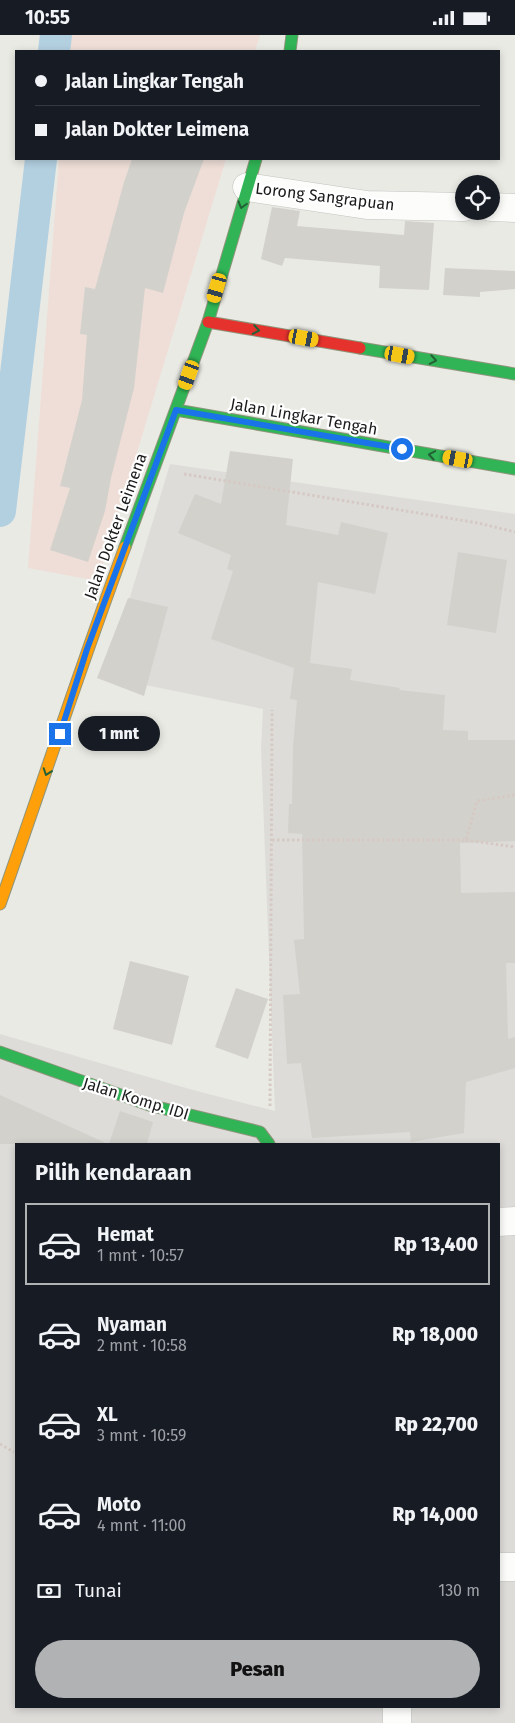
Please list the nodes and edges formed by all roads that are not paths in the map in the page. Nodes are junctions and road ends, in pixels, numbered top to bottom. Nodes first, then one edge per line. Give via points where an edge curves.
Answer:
1 (292, 35) edge
2 (290, 50) edge
3 (256, 160) edge
4 (247, 187) junction
5 (455, 207) edge
6 (500, 207) edge
7 (515, 208) edge
8 (208, 322) junction
9 (515, 374) edge
10 (176, 410) junction
11 (515, 469) edge
12 (0, 904) edge
13 (0, 1052) edge
14 (268, 1143) edge
15 (515, 1221) edge
16 (500, 1222) edge
17 (500, 1567) edge
18 (515, 1567) edge
19 (397, 1708) edge
20 (397, 1723) edge

1 - 2 main road
3 - 4 main road, Jalan Dokter Leimena
4 - 5 street, Lorong Sangrapuan via 367,205
4 -> 8 main road, Jalan Dokter Leimena
6 - 7 street
8 -> 9 main road
8 - 10 main road, Jalan Dokter Leimena
11 -> 10 main road, Jalan Lingkar Tengah
10 -> 12 main road, Jalan Dokter Leimena via 87,649
13 - 14 main road, Jalan Komp. IDI via 149,1105 260,1132
15 - 16 street
17 - 18 street
19 - 20 street

